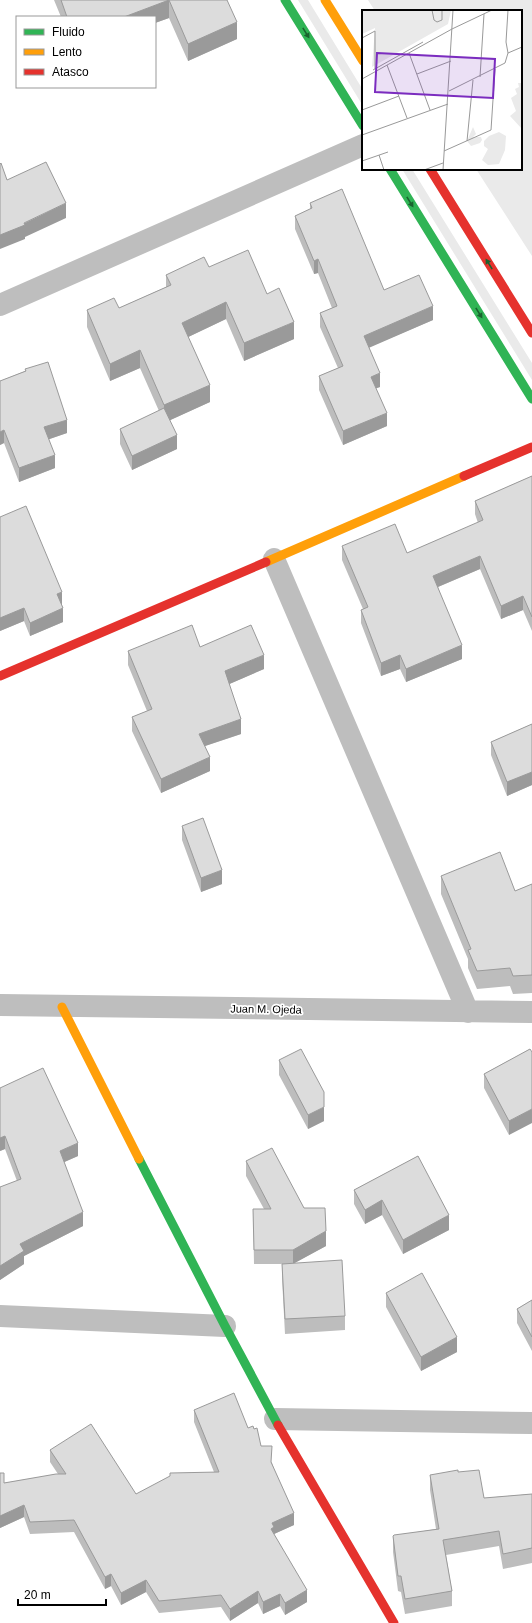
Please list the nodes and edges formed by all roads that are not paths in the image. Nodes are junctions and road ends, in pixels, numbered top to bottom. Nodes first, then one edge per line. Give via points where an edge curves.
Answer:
1 (285, 0) edge
2 (325, 0) edge
3 (362, 59) edge
4 (362, 124) edge
5 (362, 145) edge
6 (391, 170) edge
7 (431, 170) edge
8 (0, 305) edge
9 (532, 333) edge
10 (532, 399) edge
11 (532, 447) edge
12 (274, 559) junction
13 (0, 676) edge
14 (0, 1005) edge
15 (62, 1007) junction
16 (468, 1012) junction
17 (532, 1012) edge
18 (0, 1316) edge
19 (225, 1326) junction
20 (276, 1419) junction
21 (532, 1423) edge
22 (394, 1623) edge

1 -> 4 street
2 - 3 street
5 - 8 street
6 -> 10 street
9 -> 7 street
11 - 12 street
12 - 13 street
12 - 16 street
14 - 15 street, Juan M. Ojeda
15 - 16 street, Juan M. Ojeda
15 - 19 street
16 - 17 street, Juan M. Ojeda
18 - 19 street
19 - 20 street
20 - 21 street
20 - 22 street

